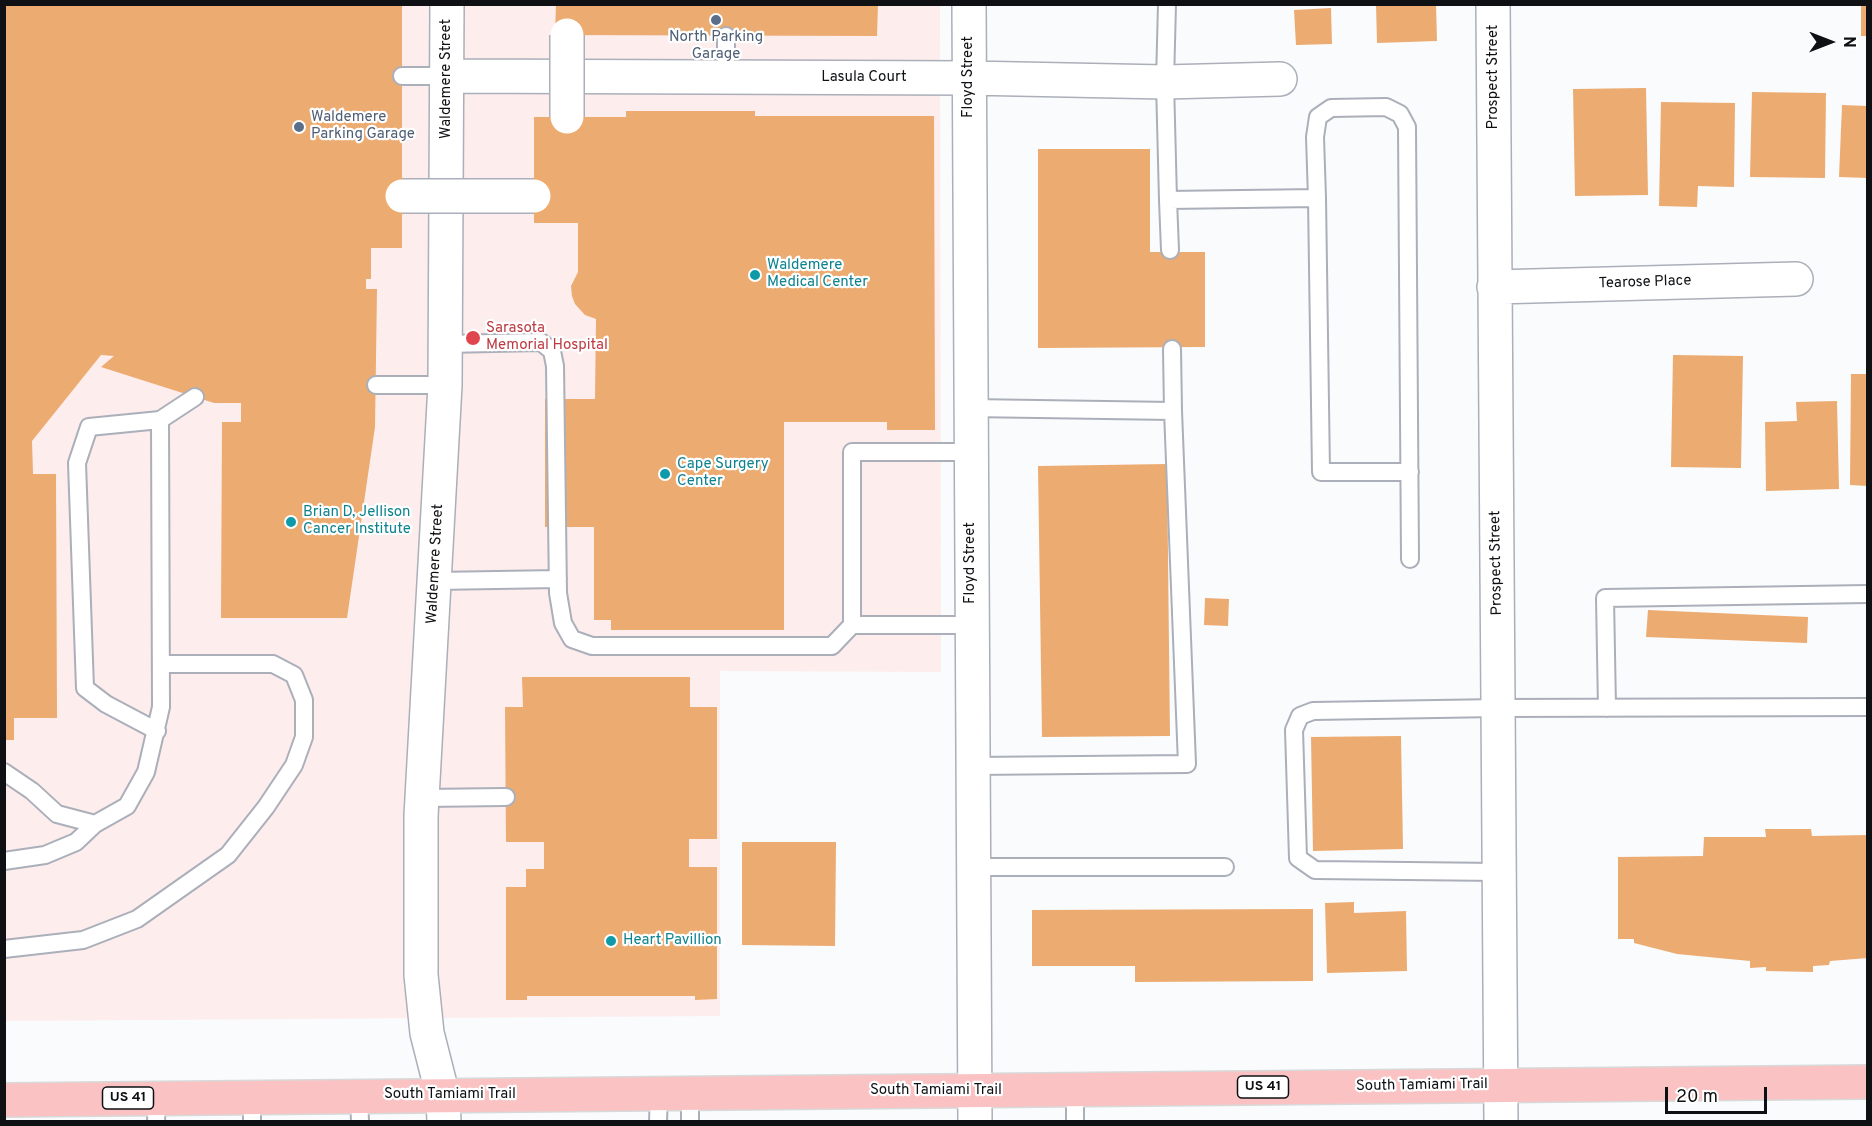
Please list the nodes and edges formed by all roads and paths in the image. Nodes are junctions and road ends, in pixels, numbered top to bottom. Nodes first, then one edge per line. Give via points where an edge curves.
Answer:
1 (447, 4) edge
2 (969, 4) edge
3 (1167, 4) edge
4 (1493, 4) edge
5 (567, 35) dead end
6 (726, 36) dead end
7 (402, 76) dead end
8 (447, 76) junction
9 (726, 77) junction
10 (969, 78) junction
11 (1280, 79) dead end
12 (1165, 82) junction
13 (567, 117) dead end
14 (402, 196) dead end
15 (534, 196) dead end
16 (1317, 198) junction
17 (1168, 201) junction
18 (1170, 250) dead end
19 (1796, 279) dead end
20 (1494, 287) junction
21 (446, 345) junction
22 (1172, 349) dead end
23 (376, 385) dead end
24 (445, 385) junction
25 (195, 397) dead end
26 (970, 408) junction
27 (1173, 411) junction
28 (160, 420) junction
29 (970, 452) junction
30 (1410, 472) junction
31 (1410, 559) dead end
32 (558, 579) junction
33 (435, 581) junction
34 (1868, 594) edge
35 (852, 626) junction
36 (971, 626) junction
37 (162, 664) junction
38 (1868, 707) edge
39 (1498, 708) junction
40 (1607, 708) junction
41 (157, 731) junction
42 (973, 766) junction
43 (4, 771) edge
44 (506, 797) dead end
45 (422, 798) junction
46 (95, 824) junction
47 (4, 861) edge
48 (973, 867) junction
49 (1225, 867) dead end
50 (1499, 872) junction
51 (4, 949) edge
52 (1868, 1082) edge
53 (1502, 1085) junction
54 (1075, 1089) junction
55 (4, 1100) edge
56 (975, 1106) edge
57 (674, 1107) edge
58 (444, 1108) edge
59 (360, 1109) edge
60 (156, 1110) edge
61 (252, 1110) edge
62 (1075, 1122) edge
63 (1501, 1122) edge

1 - 8 street, Waldemere Street
2 - 10 street, Floyd Street
3 - 12 lane
4 - 20 street, Prospect Street
5 - 13 street, bridge
6 - 9 lane
7 - 8 lane
8 - 9 street, Lasula Court
8 - 21 street, Waldemere Street
9 - 10 street, Lasula Court
10 - 12 street, Lasula Court
10 - 26 street, Floyd Street
11 - 12 street, Lasula Court
12 - 17 lane
14 - 15 street, bridge
16 - 17 lane
16 - 30 lane via 1321,472
16 - 30 lane via 1318,117 1331,108 1351,106 1386,107 1400,114 1407,127
17 - 18 lane
19 - 20 street, Tearose Place
20 - 39 street, Prospect Street
21 - 24 street, Waldemere Street
21 - 32 lane via 541,342 552,351
22 - 27 lane
23 - 24 lane
24 - 33 street, Waldemere Street
25 - 28 lane
26 - 27 lane
26 - 29 street, Floyd Street
27 - 42 lane via 1187,764
28 - 37 lane
28 - 41 lane via 89,427 77,463 85,688
29 - 35 lane via 852,452
29 - 36 street, Floyd Street
30 - 31 lane
32 - 33 lane
32 - 35 lane via 563,623 572,639 592,646 832,646
33 - 45 street, Waldemere Street
34 - 40 lane via 1605,598
35 - 36 lane
36 - 42 street, Floyd Street
37 - 41 lane
37 - 51 lane via 273,664 294,675 304,700 304,738 294,765 228,855 137,919 84,940
38 - 40 lane
39 - 40 lane
39 - 50 street, Prospect Street
39 - 50 lane via 1313,711 1300,716 1294,730 1298,858 1316,870
41 - 46 lane via 146,772 127,806
42 - 48 street, Floyd Street
43 - 46 lane via 57,814
44 - 45 lane
45 - 58 street, Waldemere Street via 421,975 427,1033
46 - 47 lane via 76,842 45,855
48 - 49 lane
48 - 56 street, Floyd Street
50 - 53 street, Prospect Street
52 - 53 main road, South Tamiami Trail / US 41
53 - 54 main road, South Tamiami Trail / US 41
53 - 63 street, Prospect Street
54 - 56 main road, South Tamiami Trail / US 41
54 - 62 lane
55 - 60 main road, South Tamiami Trail / US 41
56 - 57 main road, South Tamiami Trail / US 41
57 - 58 main road, South Tamiami Trail / US 41
58 - 59 main road, South Tamiami Trail / US 41
59 - 61 main road, South Tamiami Trail / US 41
60 - 61 main road, South Tamiami Trail / US 41

